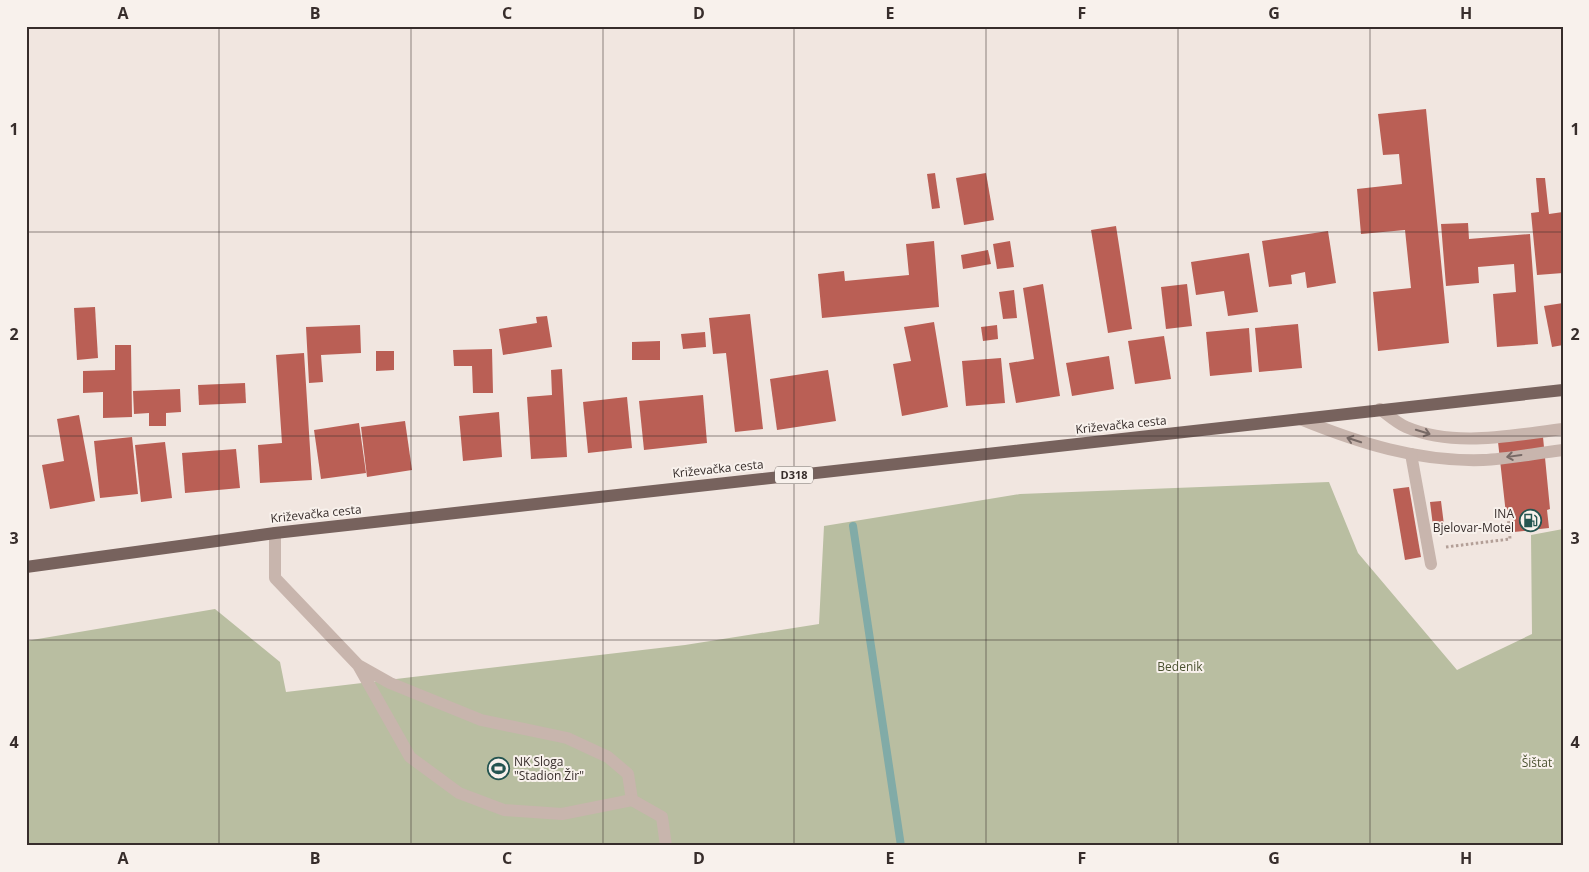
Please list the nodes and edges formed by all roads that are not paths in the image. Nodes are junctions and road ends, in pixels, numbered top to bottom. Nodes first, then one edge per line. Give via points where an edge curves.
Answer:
1 (1563, 390) edge
2 (1380, 410) junction
3 (1300, 418) junction
4 (1563, 429) edge
5 (1563, 450) edge
6 (1411, 454) junction
7 (275, 533) junction
8 (1431, 564) dead end
9 (26, 567) edge
10 (358, 665) junction
11 (632, 800) junction
12 (666, 846) edge

1 - 2 main road, Križevačka cesta / D318
2 - 3 main road, Križevačka cesta / D318
2 -> 4 lane via 1404,427 1436,437 1483,439
6 -> 3 lane via 1352,440
3 - 7 main road, Križevačka cesta / D318
5 -> 6 lane via 1485,460 1448,460
6 - 8 lane
7 - 9 main road, Križevačka cesta / D318
7 - 10 lane via 274,578
10 - 11 lane via 390,683 481,720 567,738 608,757 628,774
10 - 11 lane via 410,757 459,794 504,810 562,814
11 - 12 lane via 662,817

